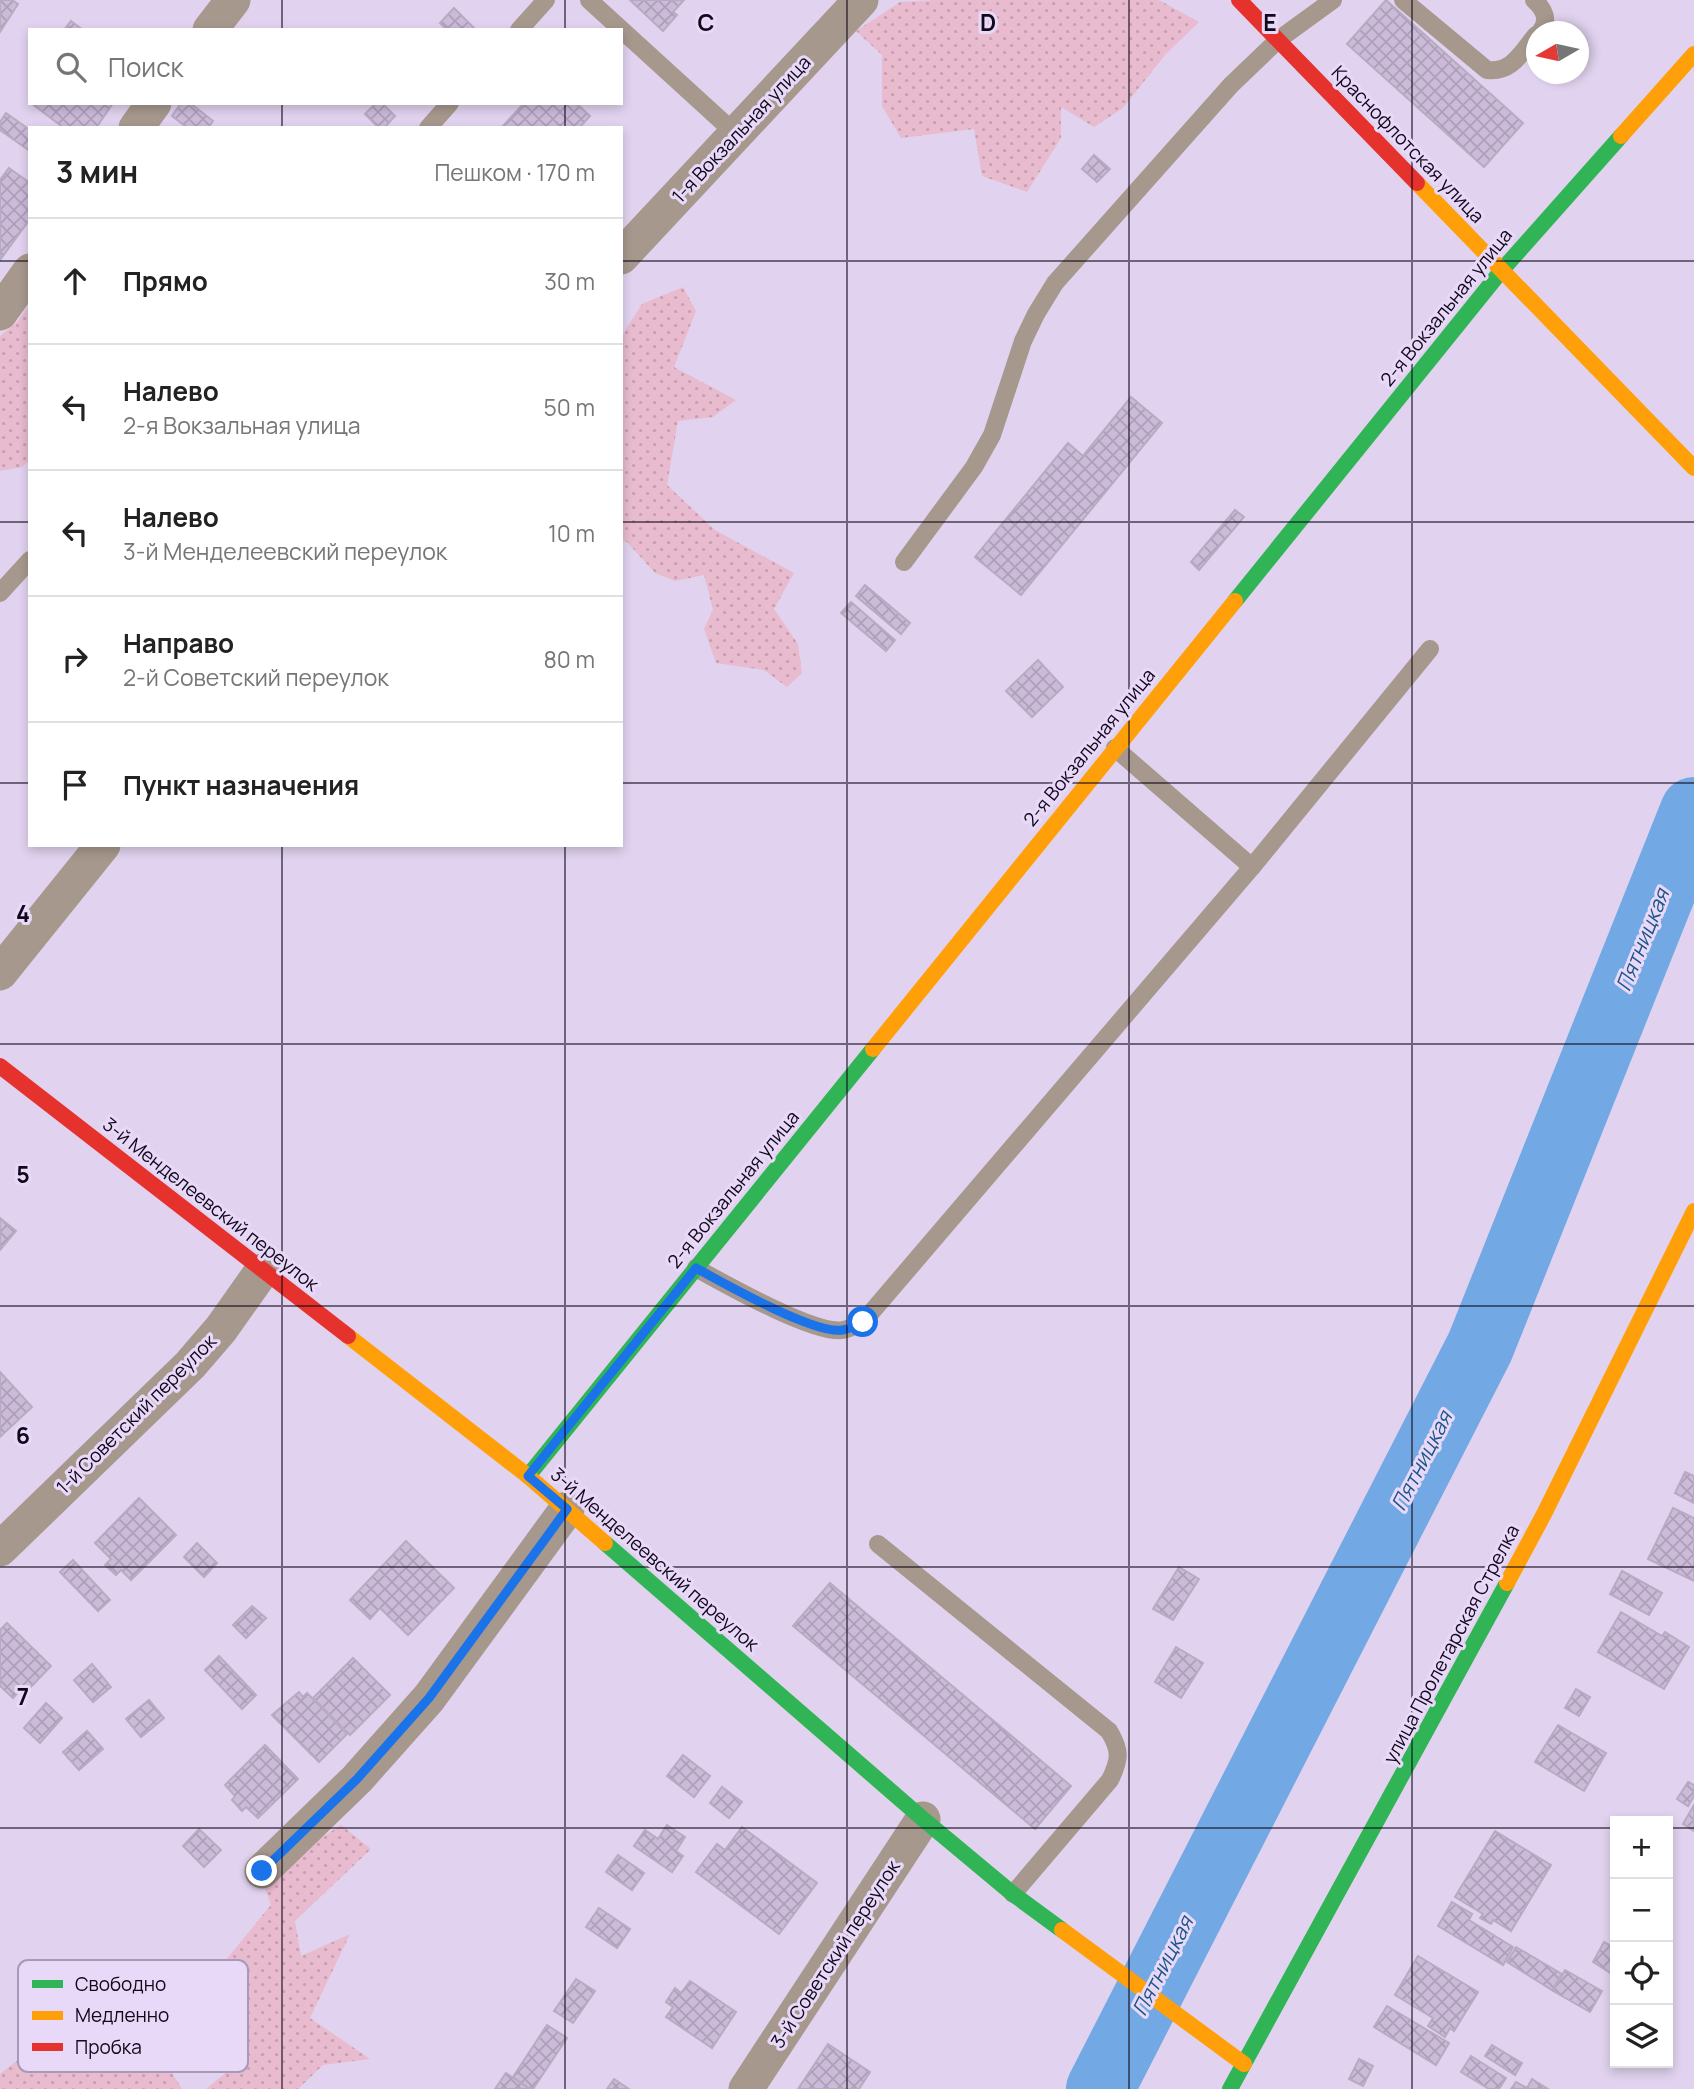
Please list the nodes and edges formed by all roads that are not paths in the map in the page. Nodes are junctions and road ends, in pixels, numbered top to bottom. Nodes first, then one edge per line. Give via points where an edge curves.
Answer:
1 (233, 0) edge
2 (546, 0) edge
3 (589, 0) edge
4 (861, 0) edge
5 (1239, 0) edge
6 (1333, 0) edge
7 (1403, 0) edge
8 (1534, 0) edge
9 (1544, 21) edge
10 (212, 28) edge
11 (521, 28) edge
12 (620, 28) edge
13 (623, 31) edge
14 (1278, 40) junction
15 (1526, 47) edge
16 (1694, 54) edge
17 (153, 105) edge
18 (448, 105) edge
19 (137, 126) edge
20 (430, 126) edge
21 (737, 135) junction
22 (623, 255) edge
23 (1502, 270) junction
24 (28, 274) edge
25 (0, 313) edge
26 (1694, 467) edge
27 (28, 562) edge
28 (904, 562) dead end
29 (0, 593) edge
30 (1430, 649) dead end
31 (1115, 748) junction
32 (101, 847) edge
33 (1252, 867) junction
34 (0, 973) edge
35 (0, 1066) edge
36 (1694, 1211) edge
37 (696, 1268) junction
38 (262, 1271) junction
39 (528, 1476) junction
40 (567, 1509) junction
41 (878, 1544) dead end
42 (0, 1549) edge
43 (923, 1819) junction
44 (262, 1871) dead end
45 (1013, 1894) junction
46 (1244, 2064) junction
47 (746, 2089) edge
48 (1230, 2089) edge

1 - 10 street
2 - 11 lane
3 - 12 lane
4 - 21 street, 1-я Вокзальная улица
5 - 14 street, Краснофлотская улица
6 - 14 lane
7 - 15 lane via 1487,70 1509,67
8 - 9 lane via 1543,7
13 - 21 lane
14 - 23 street, Краснофлотская улица
14 - 28 lane via 1231,85 1055,282 1023,341 992,435
16 - 23 street, 2-я Вокзальная улица
17 - 19 street
18 - 20 lane
21 - 22 street, 1-я Вокзальная улица
23 - 26 street, Краснофлотская улица
23 - 31 street, 2-я Вокзальная улица
24 - 25 street
27 - 29 lane
30 - 33 lane
31 - 33 lane
31 - 37 street, 2-я Вокзальная улица
32 - 34 street
33 - 37 lane via 863,1322 841,1331 822,1328
35 - 38 street, 3-й Менделеевский переулок
36 - 46 street, улица Пролетарская Стрелка via 1544,1514
37 - 39 street, 2-я Вокзальная улица
38 - 39 street, 3-й Менделеевский переулок
38 - 42 street, 1-й Советский переулок via 190,1365
39 - 40 street, 3-й Менделеевский переулок
40 - 43 street, 3-й Менделеевский переулок
40 - 44 street via 420,1708 357,1779
41 - 45 lane via 1109,1731 1118,1746 1118,1765 1110,1780
43 - 45 street, 3-й Менделеевский переулок
43 - 47 street, 3-й Советский переулок
45 - 46 street, 3-й Менделеевский переулок
46 - 48 street, улица Пролетарская Стрелка

